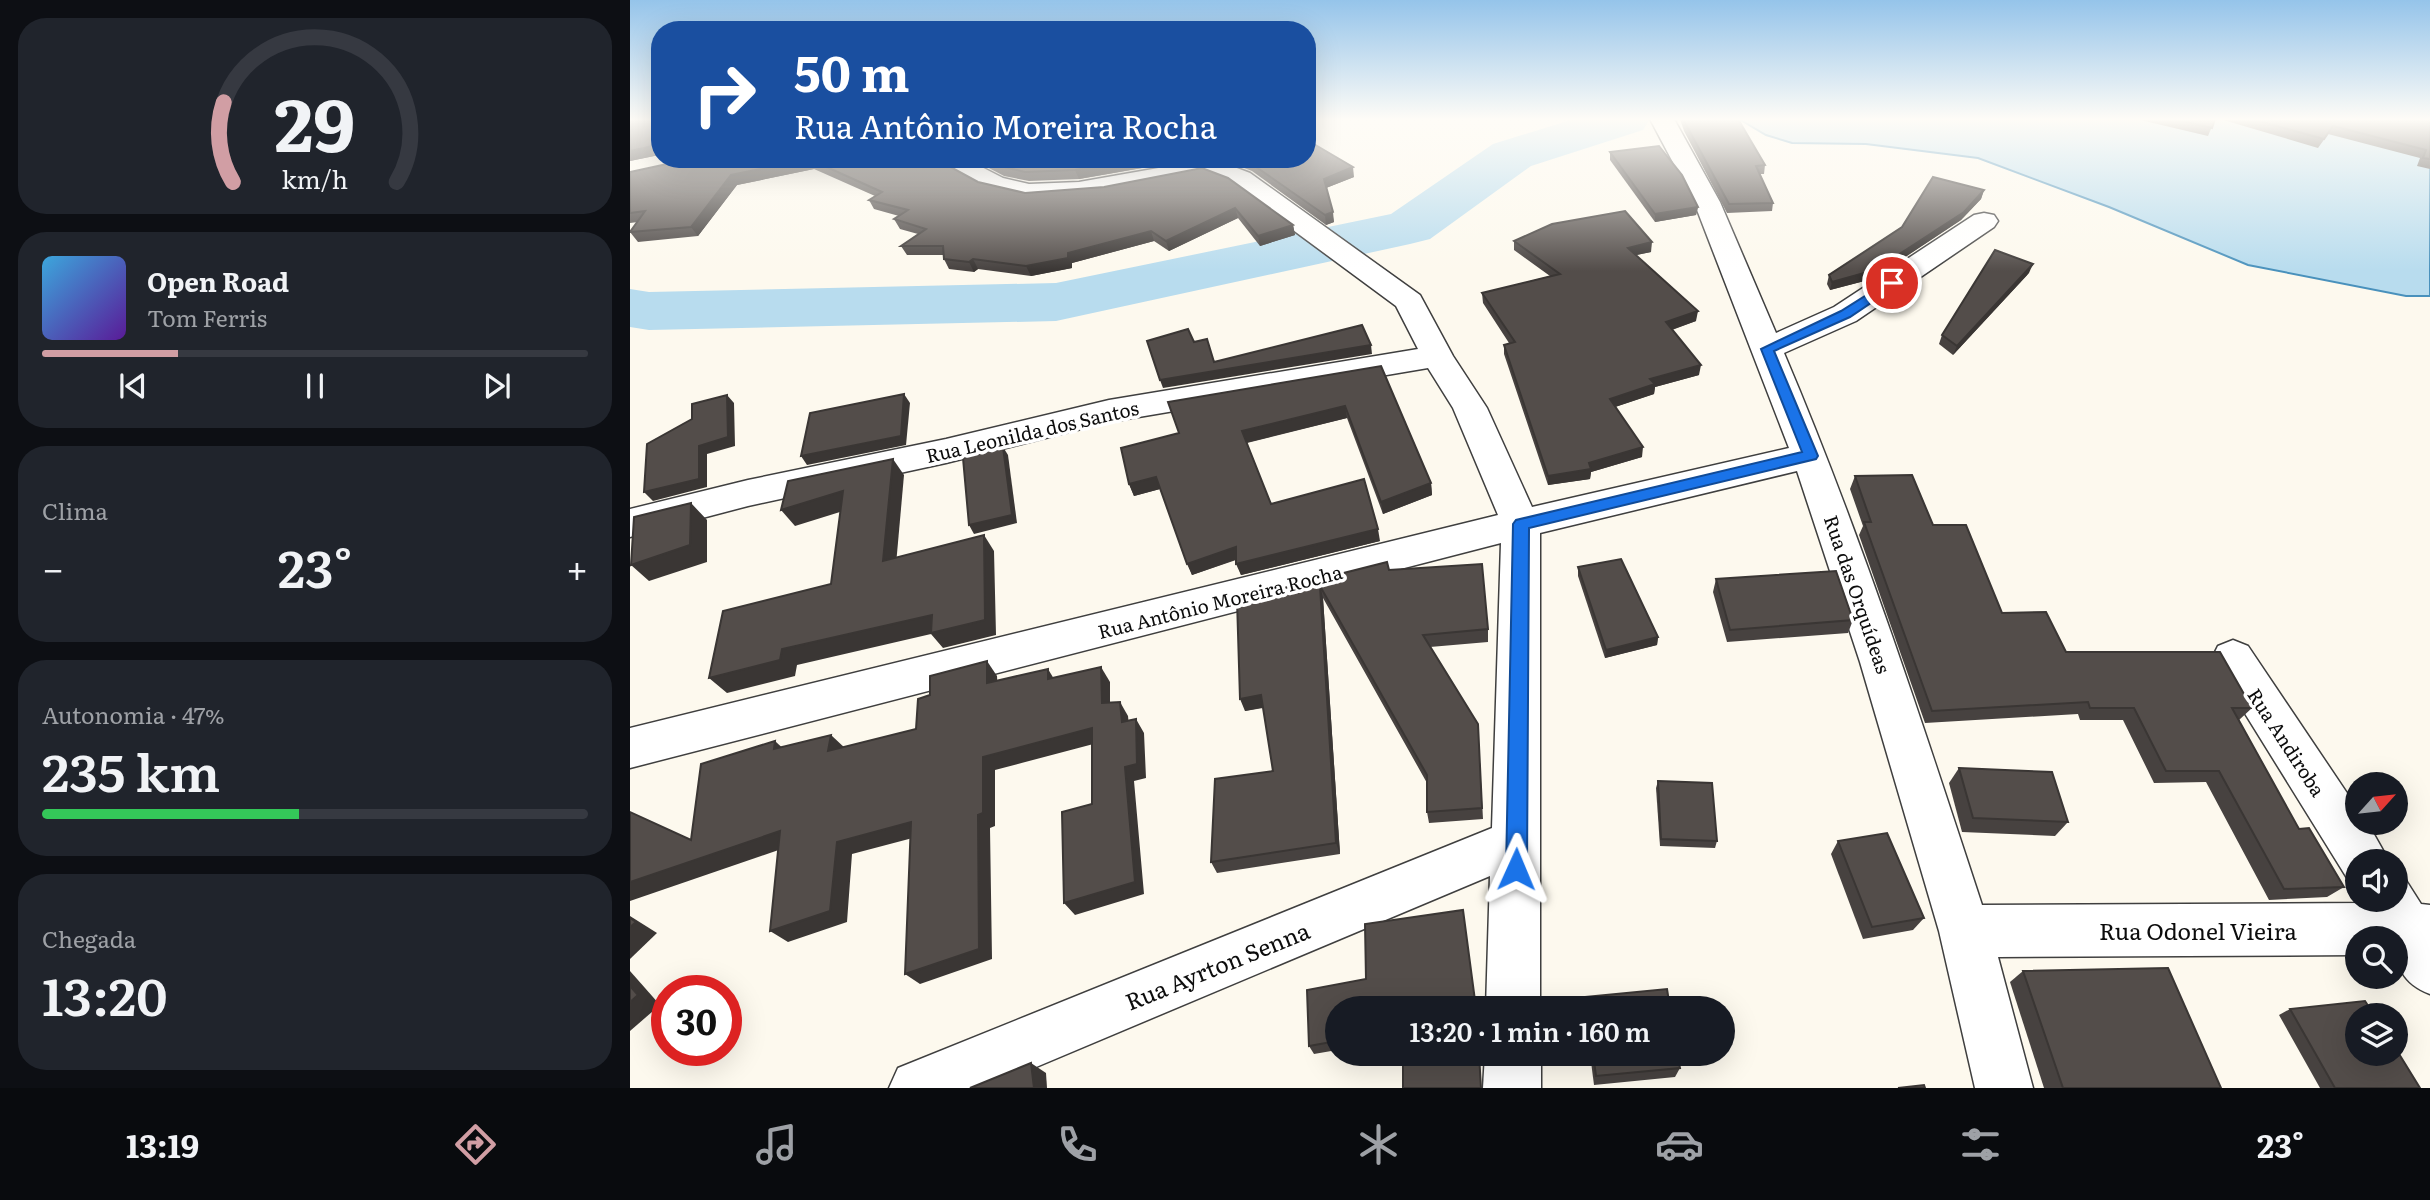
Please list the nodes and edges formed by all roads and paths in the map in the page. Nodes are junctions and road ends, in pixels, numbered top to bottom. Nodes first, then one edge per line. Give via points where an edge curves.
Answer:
1 (966, 170) edge
2 (1170, 170) edge
3 (1219, 170) edge
4 (1690, 170) edge
5 (1984, 221) dead end
6 (1767, 349) junction
7 (1437, 356) junction
8 (1810, 456) junction
9 (630, 523) edge
10 (1521, 524) junction
11 (2233, 659) dead end
12 (630, 748) edge
13 (1517, 841) junction
14 (2356, 849) edge
15 (1965, 931) junction
16 (2414, 932) edge
17 (1513, 996) edge
18 (1513, 1066) edge
19 (918, 1088) edge
20 (1512, 1088) edge
21 (2004, 1088) edge

1 - 2 street via 1013,190 1044,191
3 - 7 street via 1241,179 1409,301
4 - 6 street, Rua das Orquídeas
5 - 6 street via 1846,314
6 - 8 street, Rua das Orquídeas
7 - 9 street, Rua Leonilda dos Santos via 1109,411
7 - 10 street via 1470,408
8 - 10 street, Rua Antônio Moreira Rocha
8 - 15 street, Rua das Orquídeas via 1881,662
10 - 12 street, Rua Antônio Moreira Rocha
10 - 13 street
11 - 14 street, Rua Andiroba
13 - 17 street
13 - 19 street, Rua Ayrton Senna
15 - 16 street, Rua Odonel Vieira
15 - 21 street, Rua das Orquídeas
18 - 20 street

